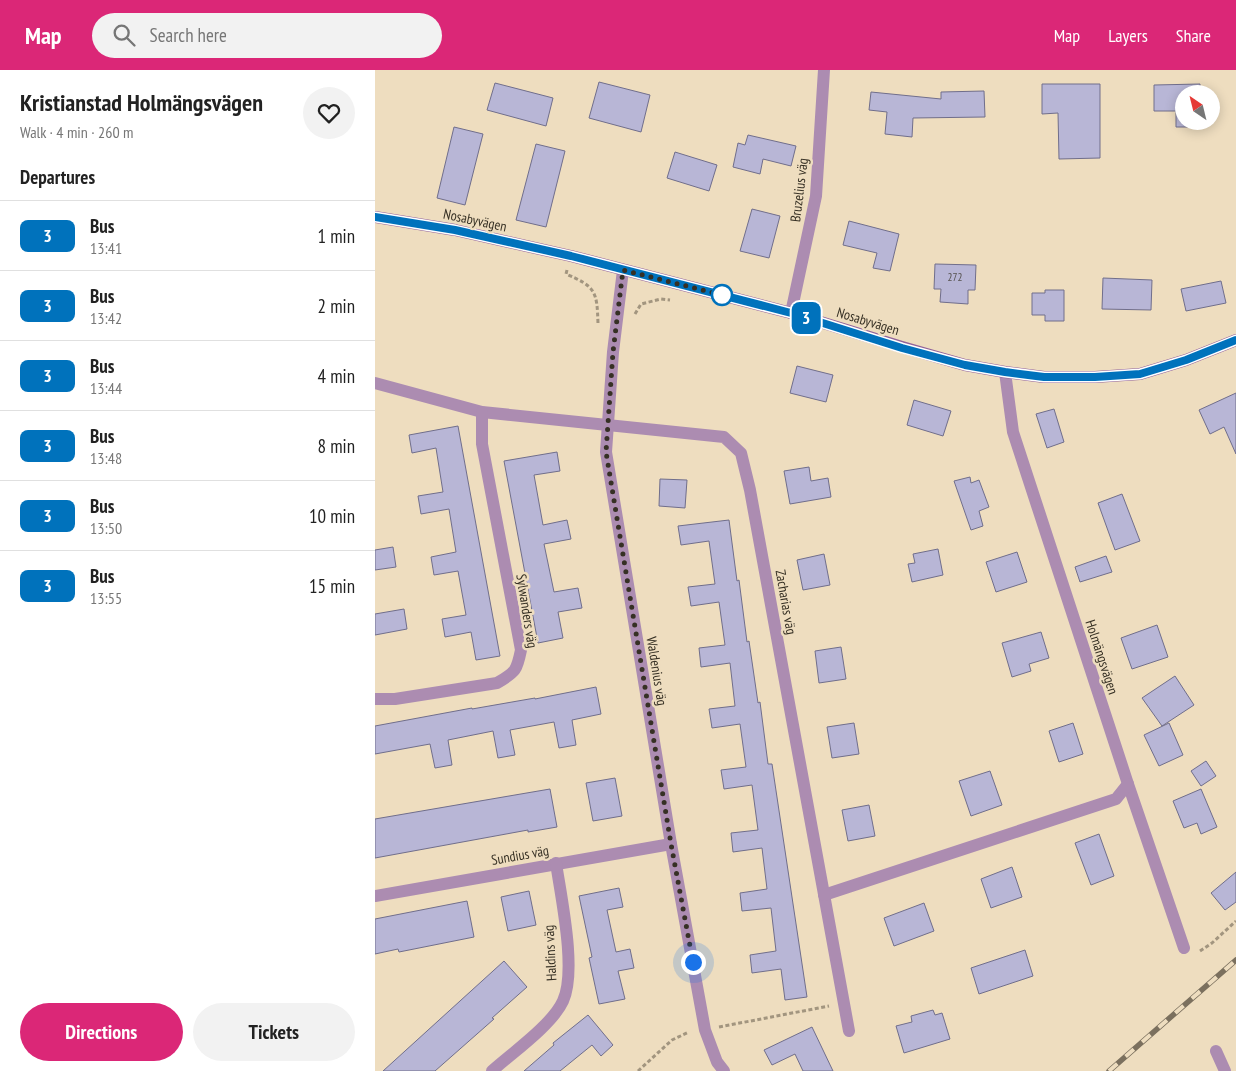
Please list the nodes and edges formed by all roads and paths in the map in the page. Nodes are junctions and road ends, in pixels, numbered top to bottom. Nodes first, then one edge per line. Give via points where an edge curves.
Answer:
1 (824, 70) edge
2 (375, 217) edge
3 (623, 270) junction
4 (791, 313) junction
5 (1236, 340) edge
6 (1005, 372) junction
7 (375, 383) edge
8 (482, 412) junction
9 (608, 424) junction
10 (375, 699) edge
11 (1128, 784) junction
12 (671, 844) junction
13 (556, 863) junction
14 (824, 895) junction
15 (375, 896) edge
16 (1236, 921) edge
17 (1184, 948) joint
18 (844, 1004) junction
19 (705, 1030) junction
20 (849, 1031) dead end
21 (1216, 1051) dead end
22 (492, 1071) edge
23 (638, 1071) edge
24 (724, 1071) edge
25 (1225, 1071) edge

1 - 4 street, Bruzelius väg via 816,196
2 - 3 main road, Nosabyvägen via 455,230
3 - 4 main road, Nosabyvägen
3 - 9 street, Waldenius väg
4 - 6 main road, Nosabyvägen via 902,348
5 - 6 main road, Nosabyvägen via 1140,374 1053,377
6 - 11 street, Holmängsvägen via 1013,432
7 - 8 street
8 - 9 street
8 - 10 street, Sylwanders väg via 482,444 521,650 517,667 497,683 395,699
9 - 12 street, Waldenius väg via 606,452
9 - 14 street, Zacharias väg via 724,437 741,453
11 - 14 street via 1116,799
11 - 17 street, Holmängsvägen
12 - 13 street, Sundius väg
12 - 19 street, Waldenius väg
13 - 15 street, Sundius väg
13 - 22 street, Haldins väg via 569,983 563,1001 549,1020
14 - 18 street, Zacharias väg
16 - 17 path via 1201,951
18 - 19 path
18 - 20 street, Zacharias väg
19 - 23 path via 687,1032 672,1040
19 - 24 street, Waldenius väg via 717,1062
21 - 25 street

